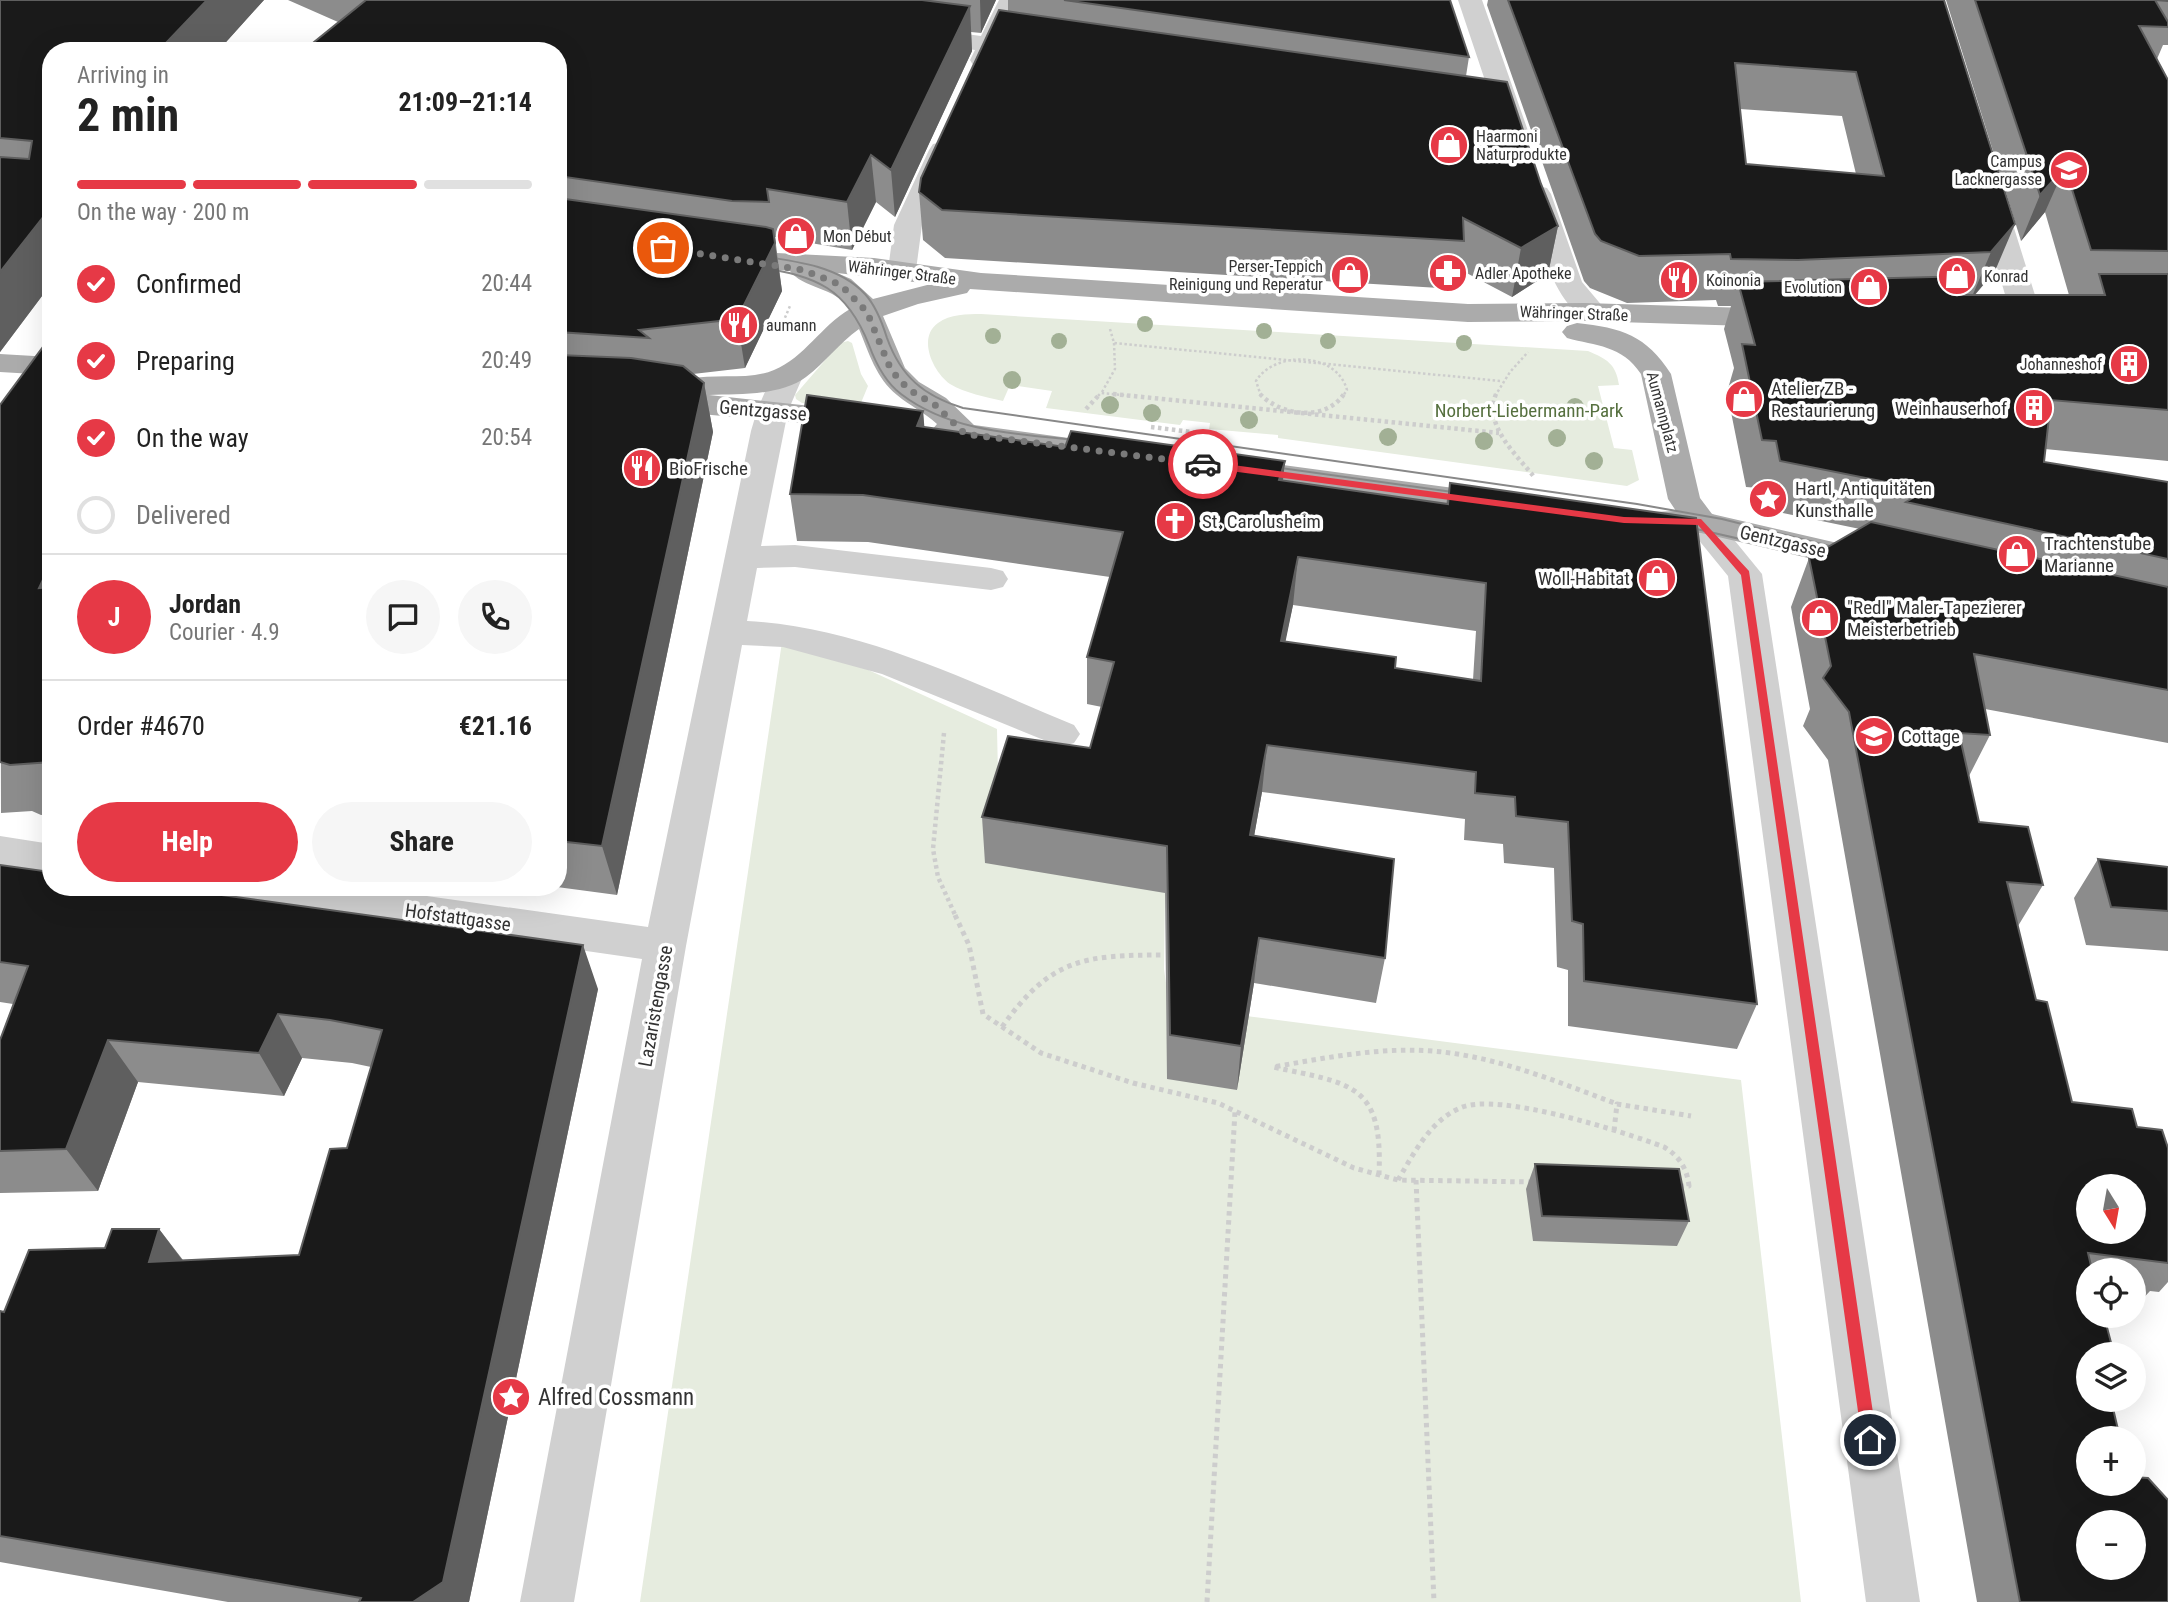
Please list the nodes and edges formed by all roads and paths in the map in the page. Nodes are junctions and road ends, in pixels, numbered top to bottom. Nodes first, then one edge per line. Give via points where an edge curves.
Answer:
1 (1011, 0) edge
2 (1469, 0) edge
3 (896, 32) edge
4 (990, 44) junction
5 (1059, 54) edge
6 (973, 80) edge
7 (1484, 116) edge
8 (1511, 120) junction
9 (951, 128) edge
10 (1984, 174) edge
11 (902, 270) junction
12 (981, 282) junction
13 (794, 297) dead end
14 (2023, 309) edge
15 (867, 312) junction
16 (1468, 313) junction
17 (1594, 314) junction
18 (1810, 317) edge
19 (1108, 324) dead end
20 (779, 331) dead end
21 (1538, 342) dead end
22 (1114, 343) junction
23 (1307, 360) junction
24 (0, 363) edge
25 (42, 366) edge
26 (42, 367) edge
27 (1500, 381) junction
28 (567, 392) edge
29 (1101, 393) junction
30 (780, 394) junction
31 (14, 395) edge
32 (1297, 413) junction
33 (1081, 414) dead end
34 (1499, 433) junction
35 (965, 434) junction
36 (1217, 436) dead end
37 (1144, 441) joint
38 (1200, 464) edge
39 (1535, 478) dead end
40 (1524, 508) edge
41 (1612, 519) edge
42 (1701, 522) junction
43 (742, 557) junction
44 (1907, 570) edge
45 (991, 579) dead end
46 (727, 632) junction
47 (949, 687) junction
48 (1061, 734) dead end
49 (0, 852) edge
50 (42, 858) edge
51 (314, 896) edge
52 (665, 946) junction
53 (1165, 955) edge
54 (1002, 1027) junction
55 (1617, 1104) junction
56 (1235, 1111) junction
57 (1691, 1116) dead end
58 (1614, 1131) junction
59 (1379, 1175) junction
60 (1398, 1180) junction
61 (1416, 1180) junction
62 (1541, 1182) edge
63 (1665, 1185) edge
64 (547, 1602) edge
65 (1207, 1602) edge
66 (1434, 1602) edge
67 (1893, 1602) edge

1 - 4 street
2 - 8 street
3 - 4 street
4 - 5 street
4 - 6 street
7 - 8 street
8 - 17 street via 1569,284
9 - 11 street via 908,225
10 - 14 street
11 - 12 main road, Währinger Straße
11 - 15 main road, Währinger Straße via 727,257 822,276 848,289
12 - 15 main road, Währinger Straße via 897,300
12 - 16 main road, Währinger Straße
13 - 20 path
15 - 30 main road via 840,329
15 - 35 main road via 891,370
16 - 17 main road, Währinger Straße via 1538,310
16 - 42 main road, Aumannplatz via 1612,337 1638,348 1656,374 1684,499
17 - 18 main road, Währinger Straße
19 - 22 path
21 - 27 path
22 - 23 path
22 - 29 path via 1116,368
23 - 27 path
23 - 32 path via 1336,370 1347,390 1331,408
23 - 32 path via 1273,364 1256,381 1265,401
24 - 25 main road
26 - 31 street
27 - 34 path via 1492,407
28 - 30 main road, Gentzgasse
29 - 32 path
29 - 33 path
30 - 35 main road, Gentzgasse via 903,425
30 - 43 street, Lazaristengasse
32 - 34 path
34 - 39 path
35 - 37 main road, Gentzgasse
36 - 37 path
38 - 40 main road
41 - 42 main road, Gentzgasse
42 - 44 main road, Gentzgasse
42 - 67 street via 1745,574
43 - 45 street via 795,556
43 - 46 street, Lazaristengasse
46 - 47 street via 783,635 892,664
46 - 52 street, Lazaristengasse
47 - 48 street
47 - 54 path via 934,858 937,877 969,946 983,1014
49 - 50 street
51 - 52 street, Hofstattgasse
52 - 64 street, Lazaristengasse
53 - 54 path via 1105,954 1051,972 1015,1006
54 - 56 path via 1041,1053 1133,1083 1218,1102
55 - 57 path
55 - 58 path
55 - 59 path via 1537,1074 1441,1053 1408,1050 1273,1067 1339,1081 1370,1101 1381,1127
56 - 59 path via 1354,1168
56 - 65 path
58 - 60 path via 1476,1102 1450,1113 1421,1140
58 - 63 path via 1666,1148 1688,1170 1689,1186
59 - 60 path
60 - 61 path
61 - 62 path
61 - 66 path

